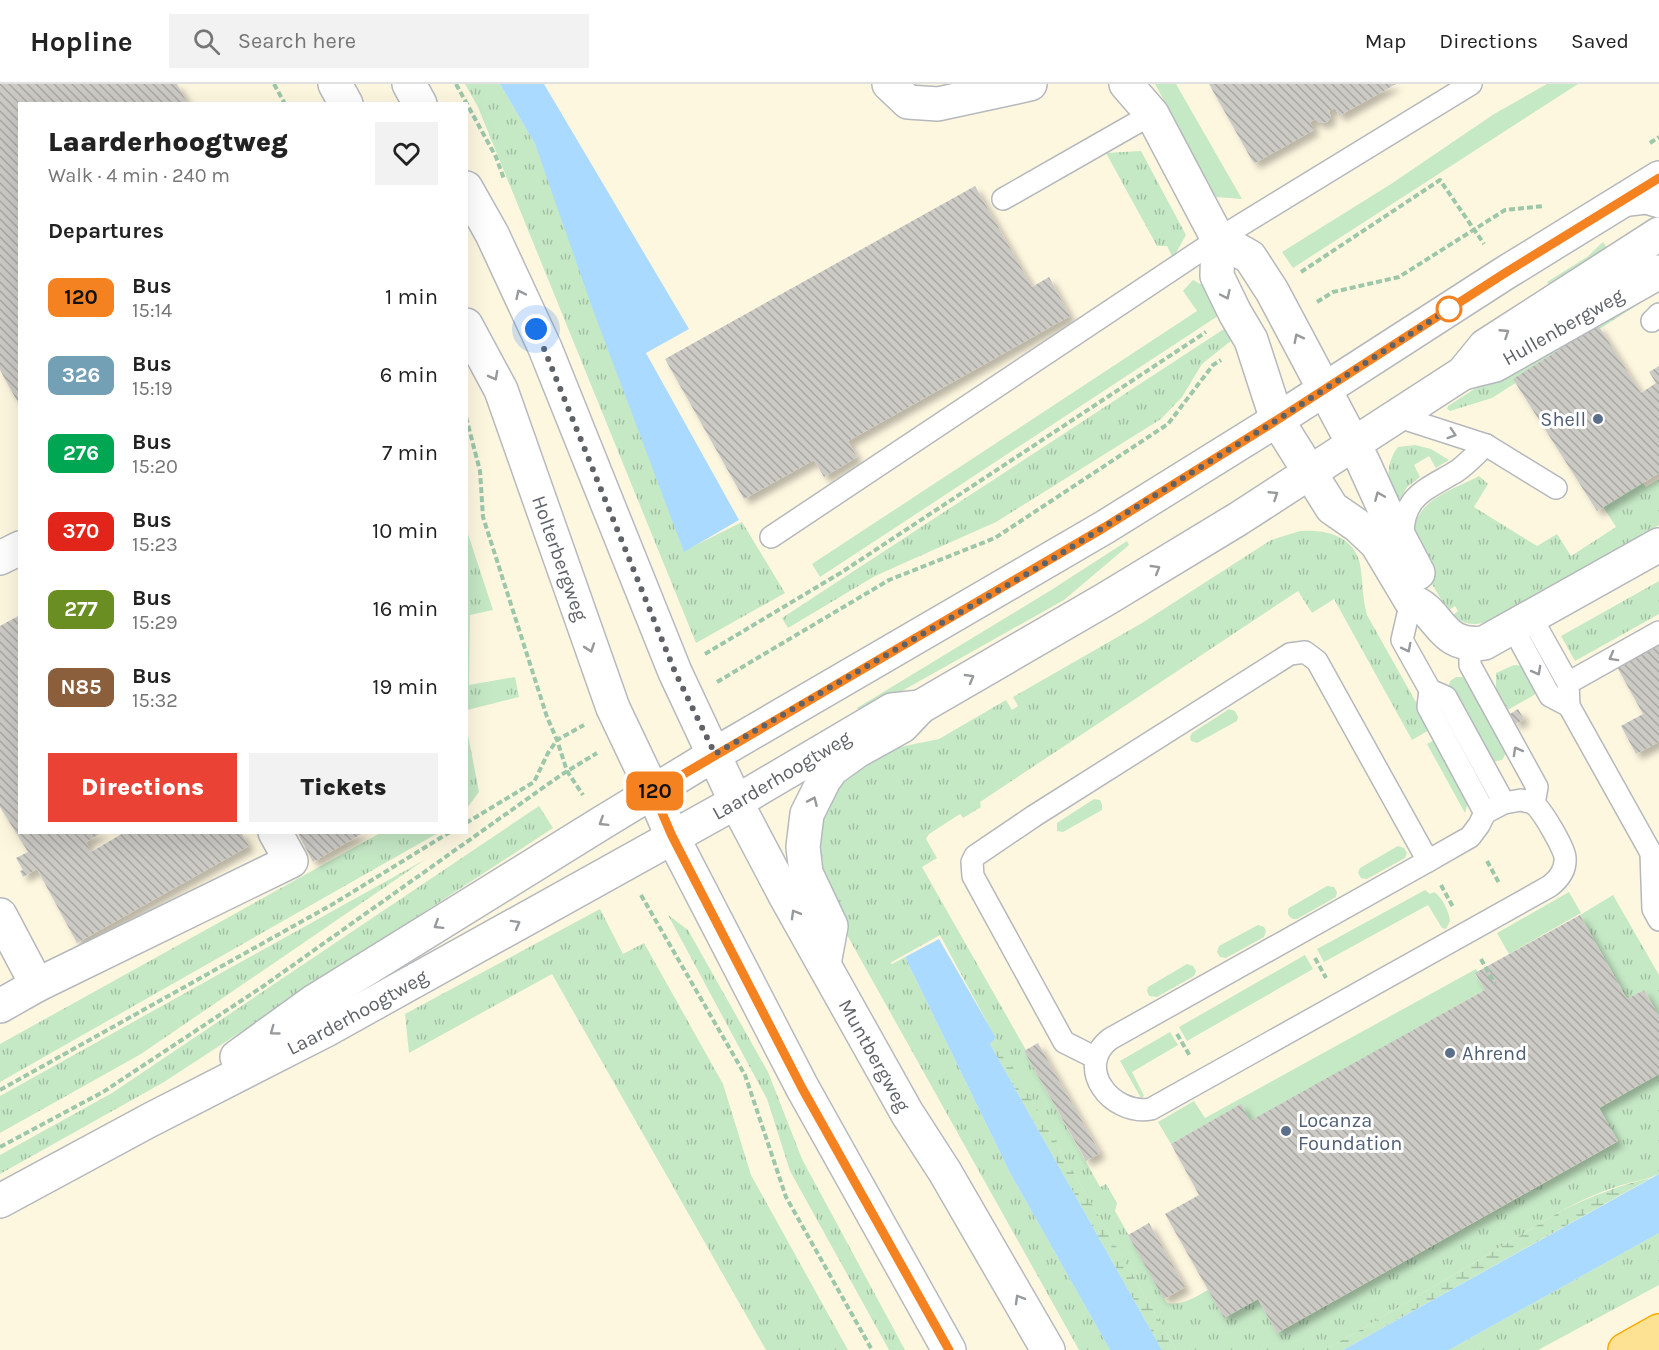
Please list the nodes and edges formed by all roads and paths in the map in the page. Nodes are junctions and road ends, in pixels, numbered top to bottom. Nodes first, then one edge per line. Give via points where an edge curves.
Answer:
1 (274, 84) edge
2 (335, 84) edge
3 (409, 84) edge
4 (890, 84) edge
5 (1030, 84) edge
6 (1126, 84) edge
7 (1464, 86) edge
8 (284, 102) edge
9 (345, 102) edge
10 (419, 102) edge
11 (1152, 114) junction
12 (1659, 137) edge
13 (1640, 149) dead end
14 (1659, 178) edge
15 (468, 192) edge
16 (1003, 199) dead end
17 (1551, 205) dead end
18 (1659, 207) edge
19 (1612, 209) junction
20 (1474, 229) junction
21 (1659, 234) edge
22 (1218, 239) junction
23 (1489, 252) dead end
24 (1659, 272) edge
25 (1272, 291) junction
26 (1289, 319) junction
27 (1243, 327) junction
28 (468, 329) edge
29 (1463, 373) junction
30 (1324, 390) junction
31 (1396, 416) junction
32 (1277, 420) junction
33 (468, 425) edge
34 (1353, 443) junction
35 (1486, 446) junction
36 (1310, 472) junction
37 (1556, 488) dead end
38 (771, 537) dead end
39 (1403, 544) junction
40 (1659, 545) edge
41 (18, 549) edge
42 (0, 558) edge
43 (1418, 604) junction
44 (1522, 622) junction
45 (1659, 632) edge
46 (1470, 644) junction
47 (1568, 683) junction
48 (681, 686) junction
49 (1569, 706) junction
50 (920, 707) junction
51 (613, 708) junction
52 (557, 740) junction
53 (715, 754) junction
54 (653, 792) junction
55 (736, 802) junction
56 (1534, 804) junction
57 (1495, 808) junction
58 (468, 822) edge
59 (276, 834) edge
60 (447, 834) edge
61 (672, 836) junction
62 (1655, 857) edge
63 (1428, 861) junction
64 (0, 915) edge
65 (654, 918) dead end
66 (1659, 920) edge
67 (1300, 932) junction
68 (824, 964) junction
69 (37, 985) junction
70 (1340, 1004) junction
71 (0, 1006) edge
72 (1163, 1010) junction
73 (1096, 1058) junction
74 (1204, 1080) junction
75 (0, 1090) edge
76 (150, 1120) junction
77 (0, 1147) edge
78 (0, 1202) edge
79 (1659, 1331) edge
80 (872, 1350) edge
81 (949, 1350) edge
82 (1048, 1350) edge
83 (1625, 1350) edge

1 - 8 path
2 - 9 street
3 - 10 street
4 - 5 street via 908,102 938,104
6 - 11 street
7 - 22 lane
11 - 16 lane
11 - 22 street
12 - 13 path
14 - 19 street, Laarderhoogtweg
48 -> 15 street via 545,348
17 - 20 path via 1505,210
18 - 19 lane via 1646,203
19 - 30 street, Laarderhoogtweg
20 - 23 path
20 - 25 path via 1440,180
20 - 26 path via 1399,277 1333,292
29 -> 21 street, Laarderhoogtweg via 1485,346
22 - 25 street via 1250,257
22 -> 27 street via 1217,276
22 - 38 lane
24 - 29 street, Hullenbergweg via 1495,365
25 - 26 street
30 -> 26 street
27 - 32 street
27 - 48 path via 842,572
27 - 48 path via 1168,424 995,538 889,580
28 -> 51 street, Holterbergweg via 501,390
29 - 31 street, Laarderhoogtweg
30 - 32 street, Laarderhoogtweg
30 - 34 street
31 - 34 street, Laarderhoogtweg
31 -> 35 lane
32 - 36 street
32 - 53 street, Laarderhoogtweg via 1049,561
33 - 52 path via 480,471 483,517
34 - 36 street, Laarderhoogtweg
39 -> 34 street
35 - 37 lane
35 - 39 lane via 1460,469 1419,493 1402,526
36 - 43 street via 1332,508 1377,544
50 -> 36 street, Laarderhoogtweg via 1106,599
39 - 43 street via 1426,589
40 - 44 street
41 - 42 street
43 - 46 street via 1448,636
43 -> 57 lane via 1402,640 1430,690 1428,707
44 - 46 street via 1484,643
44 - 47 lane
44 -> 49 lane via 1551,696
45 -> 47 lane
56 -> 46 lane via 1537,787 1470,665
47 - 49 lane
48 - 53 street
49 - 62 lane
50 - 55 street, Laarderhoogtweg via 892,710
68 -> 50 street via 831,926 806,873 803,848 807,814 832,769 902,726
51 - 52 path
51 - 54 street, Holterbergweg
52 - 58 path via 534,782
52 - 77 path via 567,771 255,992 103,1092
53 - 54 street, Laarderhoogtweg
53 - 55 street, Muntbergweg
54 - 61 street
54 -> 76 street, Laarderhoogtweg via 313,1002
55 - 61 street, Laarderhoogtweg
68 -> 55 street, Muntbergweg
56 - 57 lane via 1521,800
56 - 70 lane via 1563,848 1566,859 1558,879
57 - 63 lane via 1470,837
59 - 69 street via 291,861
60 - 75 path via 333,904
76 -> 61 street, Laarderhoogtweg via 326,1030
61 - 81 street via 802,1088
62 - 66 lane via 1653,909
63 - 67 lane
63 - 73 lane via 1317,662 1305,652 1290,654 1025,822 972,862 973,876 1064,1042
64 - 69 street
65 - 80 path via 745,1075 786,1197
67 - 70 path
67 - 72 lane
82 -> 68 street, Muntbergweg
69 - 71 street
70 - 74 lane
72 - 73 lane via 1110,1039 1100,1047
72 - 74 path
73 - 74 lane via 1096,1072 1110,1098 1140,1111
76 - 78 street, Laarderhoogtweg
79 - 83 highway

